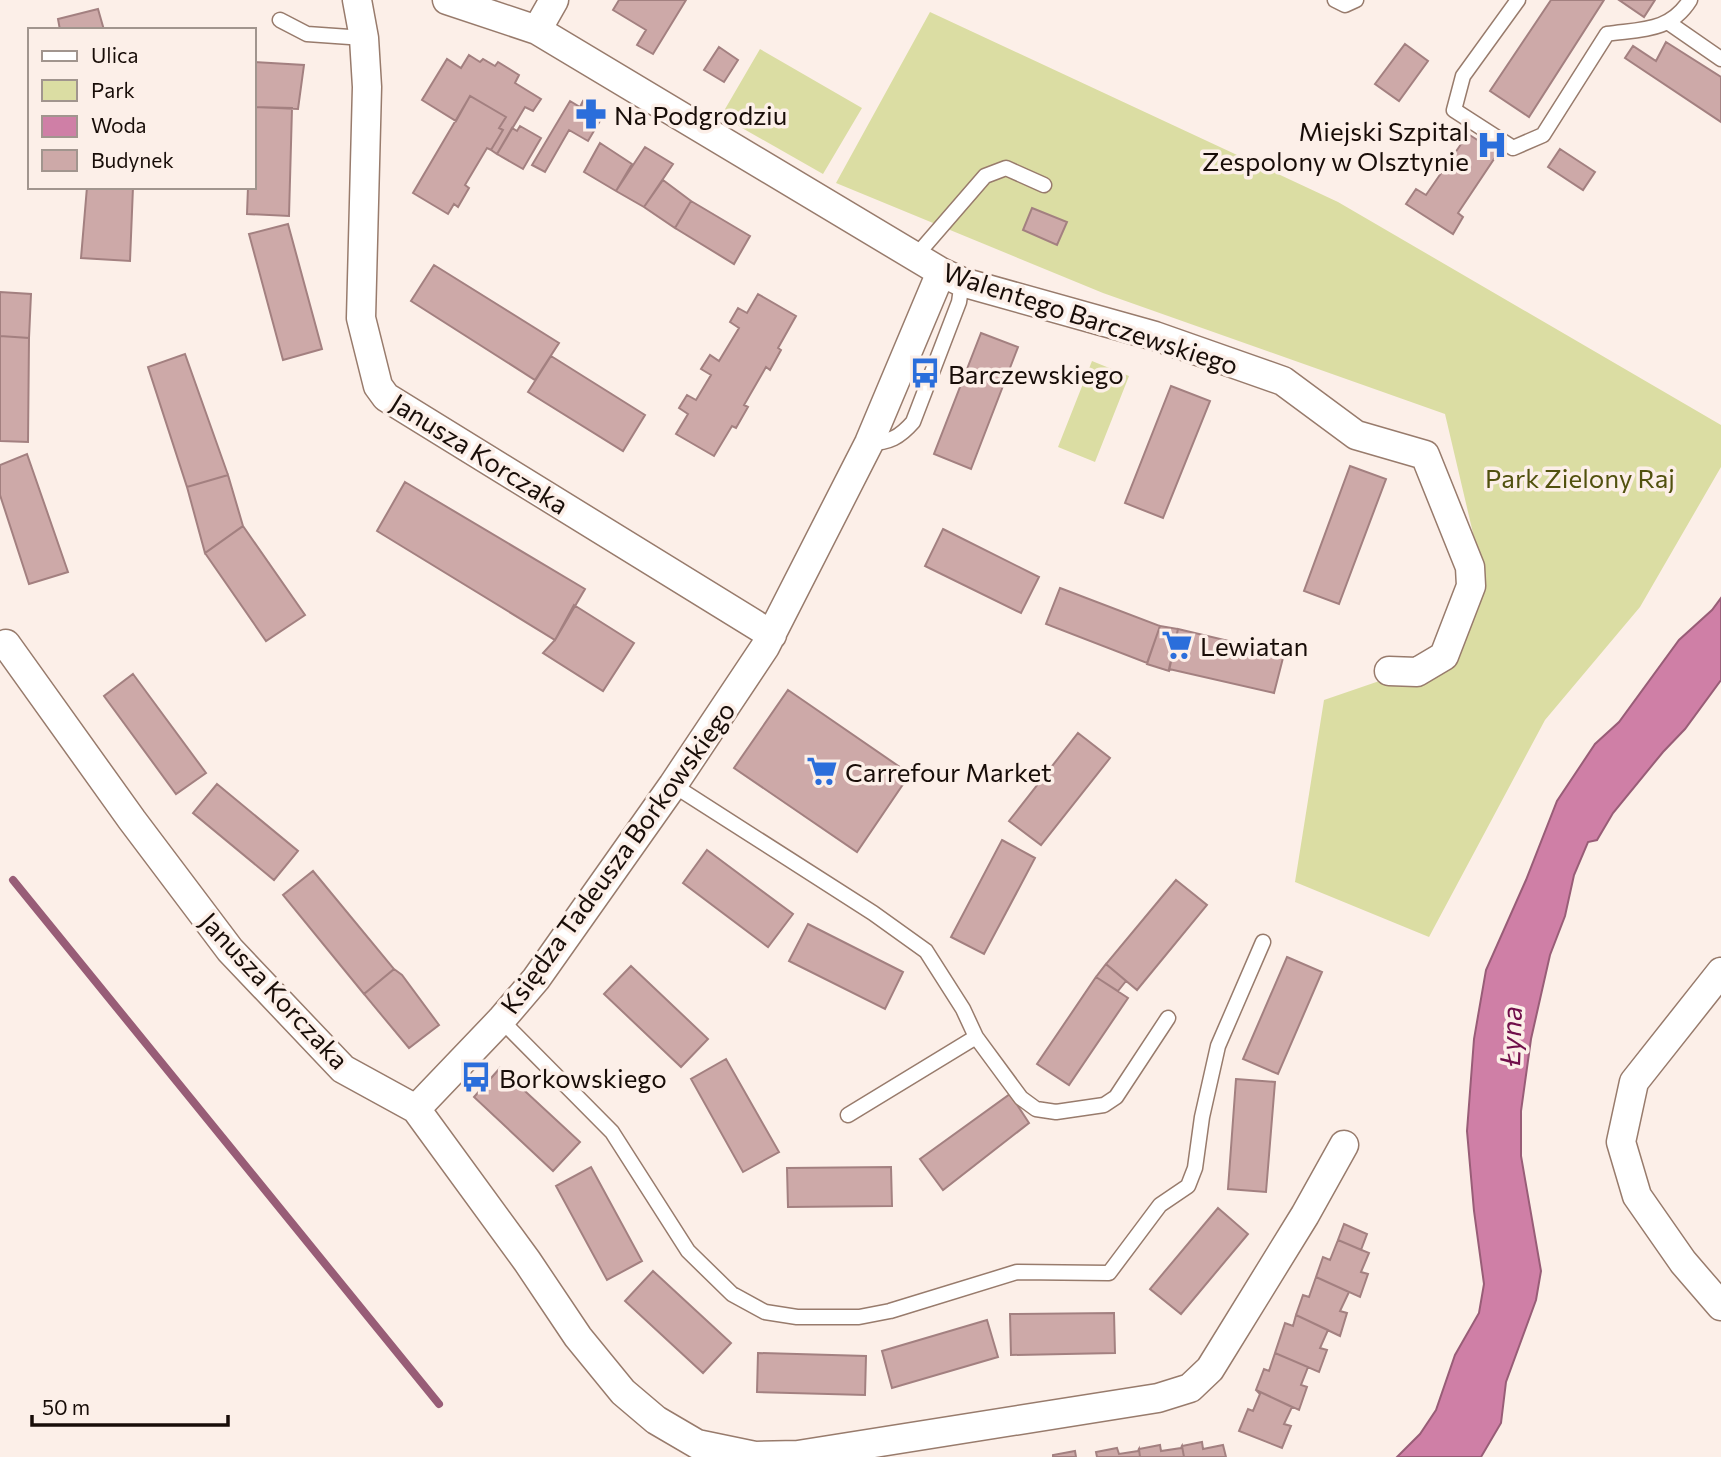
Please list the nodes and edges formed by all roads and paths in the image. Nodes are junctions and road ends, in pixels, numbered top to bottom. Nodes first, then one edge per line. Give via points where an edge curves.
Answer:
1 (358, 0) edge
2 (447, 0) edge
3 (554, 0) edge
4 (1335, 0) edge
5 (1356, 0) edge
6 (1518, 0) edge
7 (1690, 0) edge
8 (280, 20) dead end
9 (1669, 23) junction
10 (537, 30) junction
11 (364, 38) junction
12 (1721, 59) edge
13 (1044, 185) dead end
14 (914, 258) junction
15 (952, 277) junction
16 (772, 635) junction
17 (6, 644) dead end
18 (1389, 671) dead end
19 (673, 785) junction
20 (1263, 942) dead end
21 (1721, 972) edge
22 (1168, 1018) dead end
23 (501, 1020) junction
24 (976, 1037) junction
25 (416, 1109) junction
26 (848, 1115) dead end
27 (1343, 1145) dead end
28 (1721, 1306) edge

1 - 11 street, Janusza Korczaka
2 - 10 street, Walentego Barczewskiego
3 - 10 street
4 - 5 lane via 1345,5
6 - 9 lane via 1463,76 1454,110 1513,148 1543,135 1607,34
7 - 9 lane
8 - 11 lane via 307,34
9 - 12 lane
10 - 14 street, Walentego Barczewskiego
11 - 16 street, Janusza Korczaka via 367,87 361,318 378,386 386,397
13 - 14 lane via 1006,168 985,176
14 - 15 street, Walentego Barczewskiego
15 - 16 street, Księdza Tadeusza Borkowskiego
15 - 18 street, Walentego Barczewskiego via 1154,336 1283,382 1356,435 1425,455 1470,567 1471,586 1444,656 1418,672
16 - 19 street, Księdza Tadeusza Borkowskiego
17 - 25 street, Janusza Korczaka via 230,950 343,1069
19 - 23 street, Księdza Tadeusza Borkowskiego via 536,979
19 - 24 lane via 926,951 964,1009
20 - 23 lane via 1219,1046 1188,1186 1160,1205 1109,1273 1017,1272 859,1317 786,1316 765,1312 732,1294 688,1251 612,1132
21 - 28 street via 1634,1082 1620,1142 1637,1195 1683,1262
22 - 24 lane via 1116,1097 1104,1105 1056,1112 1036,1109 1021,1098
23 - 25 street, Księdza Tadeusza Borkowskiego
24 - 26 lane
25 - 27 street via 578,1337 623,1392 656,1420 697,1444 755,1456 871,1445 1158,1398 1190,1388 1210,1369

